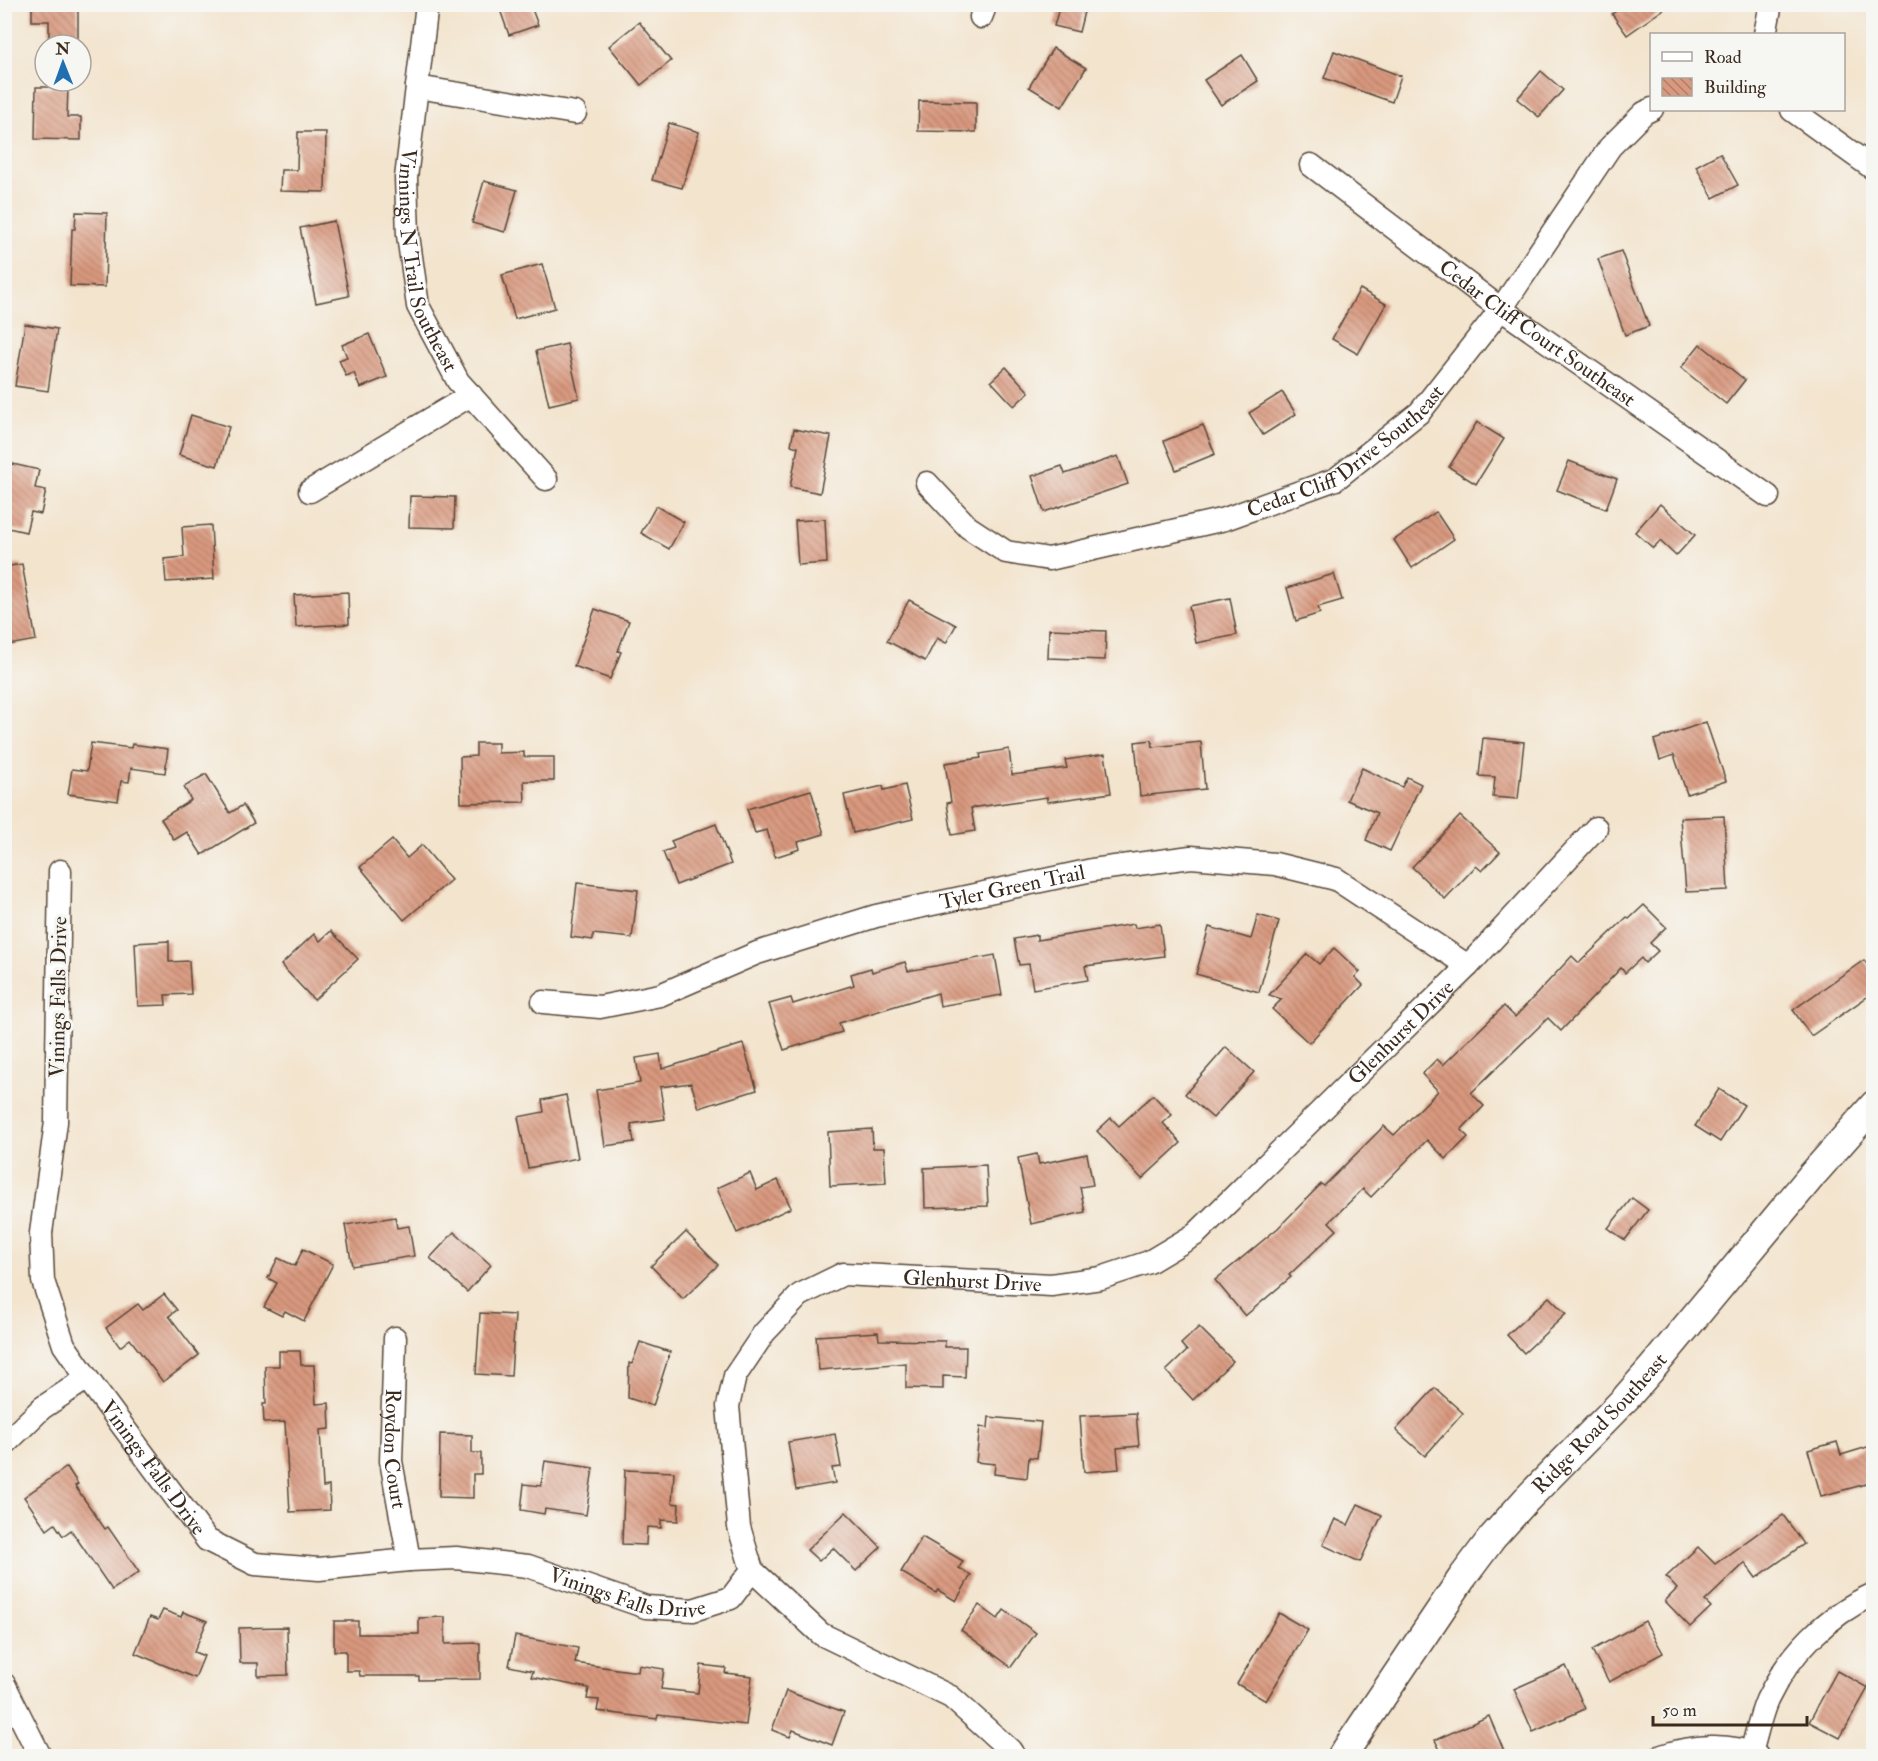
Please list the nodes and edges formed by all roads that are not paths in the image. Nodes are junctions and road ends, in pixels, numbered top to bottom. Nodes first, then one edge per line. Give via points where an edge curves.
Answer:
1 (427, 4) edge
2 (1771, 4) edge
3 (1766, 33) edge
4 (417, 87) junction
5 (1650, 111) edge
6 (1793, 111) edge
7 (575, 113) dead end
8 (1311, 165) dead end
9 (1874, 169) edge
10 (1501, 309) junction
11 (471, 395) junction
12 (546, 479) dead end
13 (927, 483) dead end
14 (310, 491) dead end
15 (1768, 496) dead end
16 (1596, 828) dead end
17 (60, 871) dead end
18 (1468, 966) junction
19 (543, 1002) dead end
20 (1874, 1105) edge
21 (395, 1338) dead end
22 (87, 1378) junction
23 (4, 1445) edge
24 (409, 1560) junction
25 (752, 1570) junction
26 (1874, 1594) edge
27 (4, 1684) edge
28 (1754, 1755) edge
29 (40, 1756) edge
30 (1014, 1756) edge
31 (1342, 1756) edge
32 (1662, 1756) edge

1 - 4 street, Vinnings N Trail Southeast
2 - 3 street
4 - 7 street
4 - 11 street, Vinnings N Trail Southeast via 406,178 408,235 418,306 458,381
5 - 10 street, Cedar Cliff Drive Southeast via 1610,147
6 - 9 street
8 - 10 street, Cedar Cliff Court Southeast
10 - 13 street, Cedar Cliff Drive Southeast via 1420,412 1336,479 1225,519 1049,559 1006,552 968,527
10 - 15 street, Cedar Cliff Court Southeast
11 - 12 street, Vinnings N Trail Southeast
11 - 14 street
16 - 18 street, Glenhurst Drive
17 - 22 street, Vinings Falls Drive via 56,1122 41,1233 43,1281 64,1345
18 - 19 street, Tyler Green Trail via 1336,879 1275,864 1191,857 1092,870 876,916 757,953 660,995 600,1007
18 - 25 street, Glenhurst Drive via 1196,1234 1149,1262 1101,1278 1051,1285 843,1274 800,1295 764,1333 735,1376 728,1406 739,1527
20 - 31 street, Ridge Road Southeast via 1626,1398 1492,1538
21 - 24 street, Roydon Court via 391,1461
22 - 23 street via 42,1408
22 - 24 street, Vinings Falls Drive via 207,1540 255,1564 319,1569
24 - 25 street, Vinings Falls Drive via 456,1558 528,1566 646,1607 693,1610 731,1598
25 - 30 street via 821,1634 951,1697
26 - 28 street via 1821,1627 1785,1666 1766,1702
27 - 29 street
28 - 32 street via 1719,1747 1679,1750

